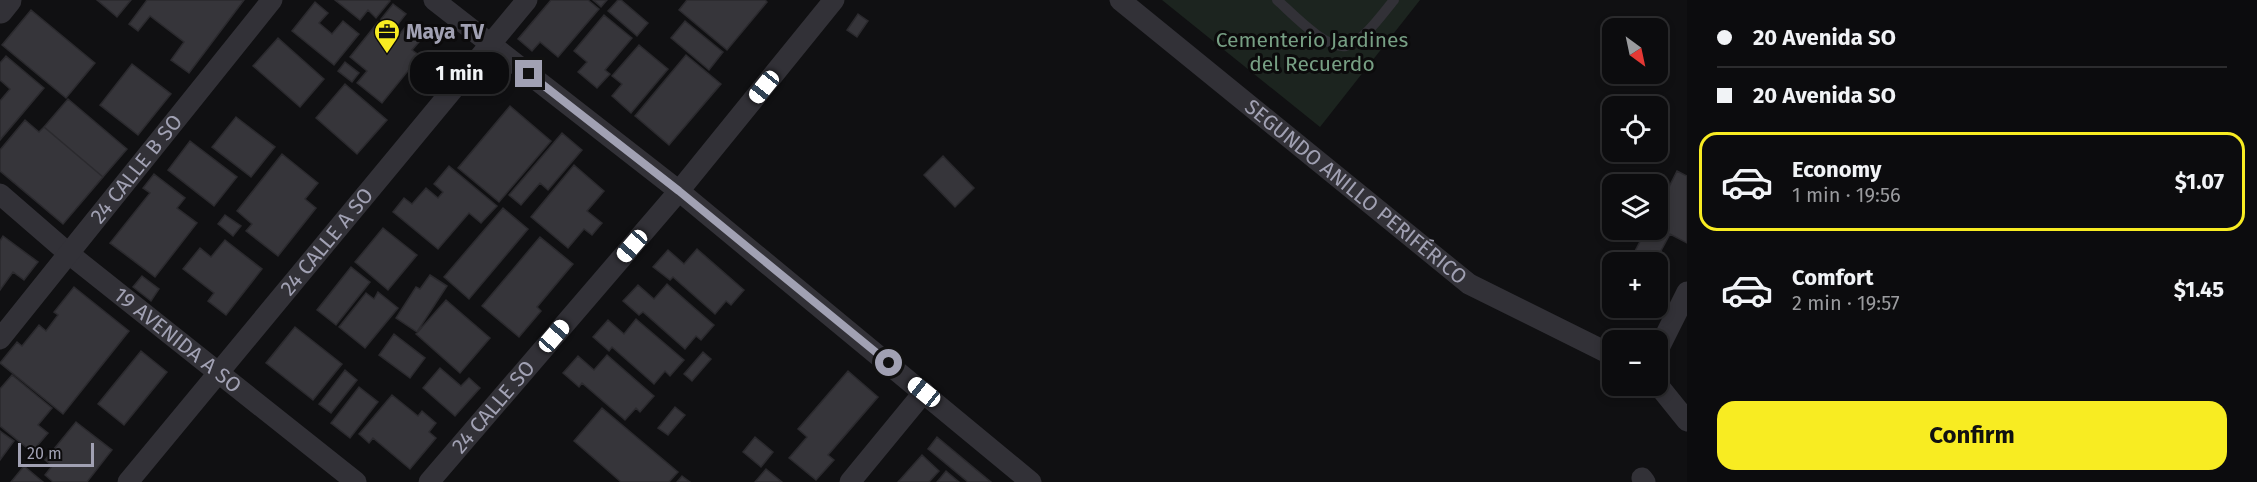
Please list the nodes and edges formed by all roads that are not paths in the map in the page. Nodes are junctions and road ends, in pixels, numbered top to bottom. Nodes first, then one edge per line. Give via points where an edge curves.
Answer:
1 (8, 0) edge
2 (272, 0) edge
3 (434, 0) edge
4 (527, 0) edge
5 (834, 0) edge
6 (1120, 0) edge
7 (1277, 0) edge
8 (1394, 0) edge
9 (0, 10) edge
10 (491, 45) junction
11 (679, 191) junction
12 (0, 194) edge
13 (68, 253) junction
14 (1687, 292) edge
15 (1668, 330) edge
16 (0, 339) edge
17 (1602, 350) edge
18 (219, 374) junction
19 (924, 392) junction
20 (1667, 396) edge
21 (1687, 422) edge
22 (128, 482) edge
23 (356, 482) edge
24 (429, 482) edge
25 (850, 482) edge
26 (1031, 482) edge

1 - 9 street
2 - 13 street, 24 CALLE B SO
3 - 10 street
4 - 10 street, 24 CALLE A SO
5 - 11 street, 24 CALLE SO
6 - 17 street, SEGUNDO ANILLO PERIFÉRICO via 1469,284
7 - 8 lane via 1329,45 1347,46 1368,32
10 - 11 street
10 - 18 street, 24 CALLE A SO
11 - 19 street
11 - 24 street, 24 CALLE SO
12 - 13 street, 19 AVENIDA A SO
13 - 16 street, 24 CALLE B SO
13 - 18 street, 19 AVENIDA A SO
14 - 15 street
18 - 22 street, 24 CALLE A SO
18 - 23 street, 19 AVENIDA A SO
19 - 25 street
19 - 26 street
20 - 21 street

